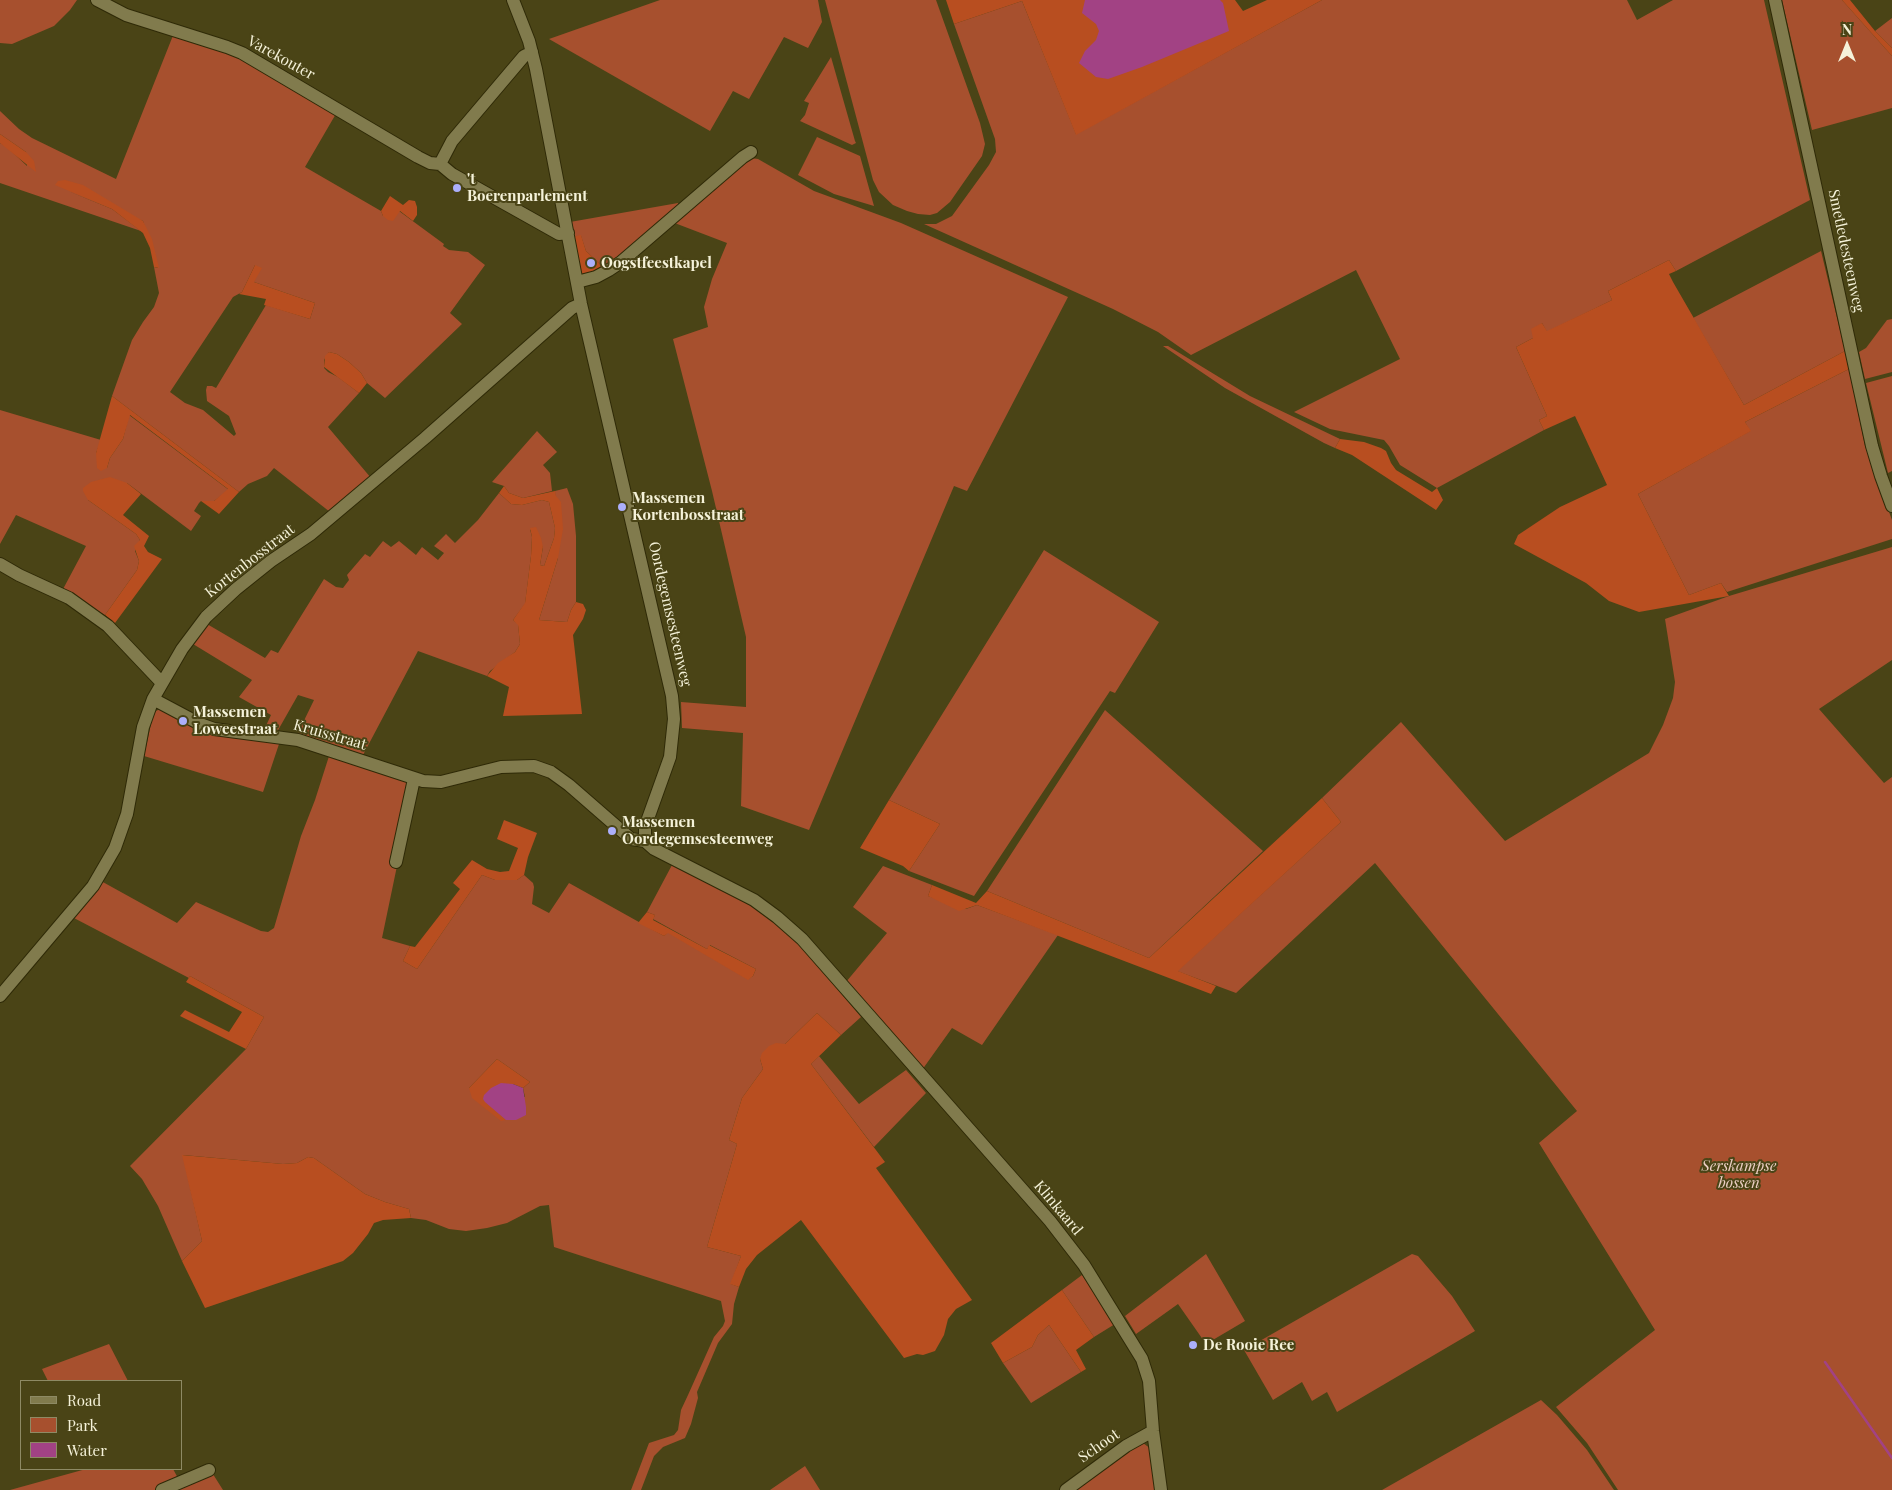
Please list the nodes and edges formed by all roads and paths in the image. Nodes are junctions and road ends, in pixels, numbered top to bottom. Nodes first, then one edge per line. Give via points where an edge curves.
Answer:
1 (97, 0) edge
2 (513, 0) edge
3 (1775, 0) edge
4 (532, 52) junction
5 (751, 152) dead end
6 (440, 164) junction
7 (568, 233) junction
8 (577, 282) junction
9 (581, 304) junction
10 (1892, 506) edge
11 (0, 564) edge
12 (162, 683) junction
13 (153, 699) junction
14 (414, 779) junction
15 (645, 841) junction
16 (396, 862) dead end
17 (0, 996) edge
18 (1152, 1431) junction
19 (209, 1470) dead end
20 (162, 1490) edge
21 (1066, 1490) edge
22 (1161, 1490) edge

1 - 6 street, Varekouter via 126,15 242,54 418,157
2 - 4 street, Oordegemsesteenweg
3 - 10 street, Smetledesteenweg via 1872,446
4 - 6 street via 524,56 452,141
4 - 7 street, Oordegemsesteenweg
5 - 8 street via 609,270
6 - 7 street, Varekouter via 452,174 559,234
7 - 8 street, Oordegemsesteenweg
8 - 9 street, Oordegemsesteenweg
9 - 12 street, Kortenbosstraat via 572,308 318,528 236,589 206,617
9 - 15 street, Oordegemsesteenweg via 674,710 670,757 644,827
11 - 12 street via 69,598 108,626
12 - 13 street, Kortenbosstraat
13 - 14 street, Kruisstraat via 214,729 298,740
13 - 17 street, Kortenbosstraat via 144,727 128,814 115,848 93,886
14 - 15 street, Kruisstraat via 441,782 501,767 534,766 551,772 569,785 631,839
14 - 16 street
15 - 18 street, Klinkaard via 654,849 754,900 778,916 802,939 1050,1221 1084,1265 1144,1365 1151,1394
18 - 21 street, Schoot
18 - 22 street, Klinkaard
19 - 20 street

